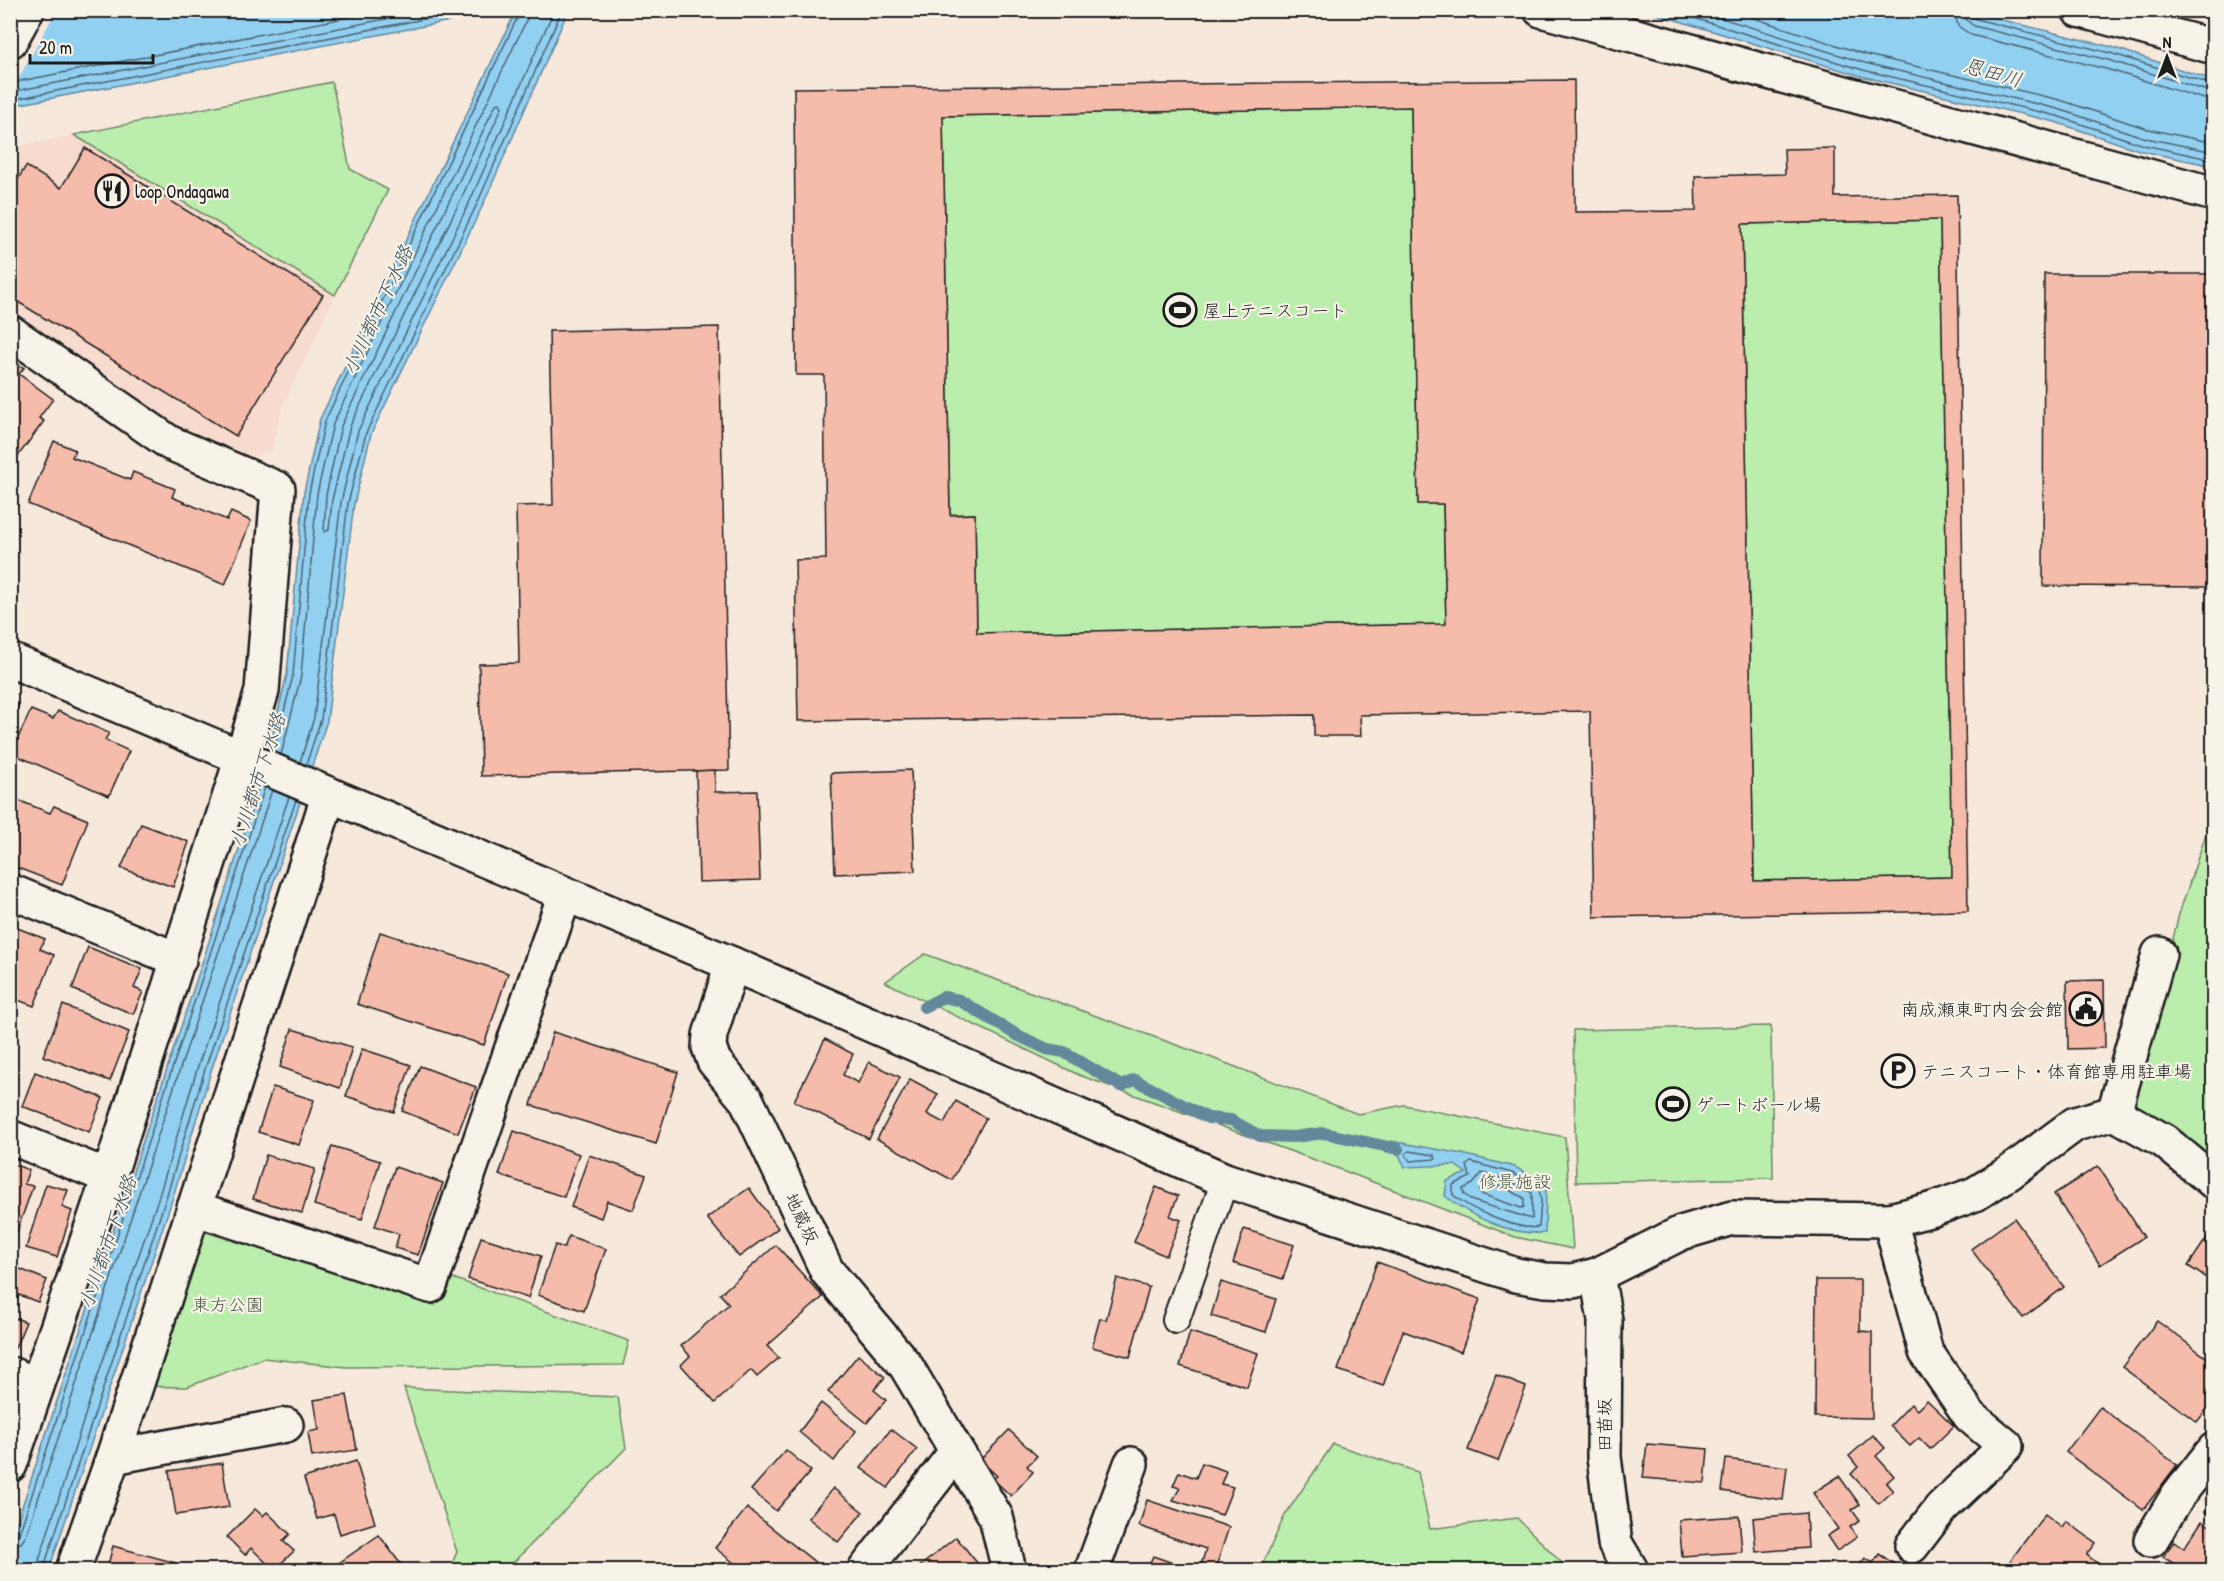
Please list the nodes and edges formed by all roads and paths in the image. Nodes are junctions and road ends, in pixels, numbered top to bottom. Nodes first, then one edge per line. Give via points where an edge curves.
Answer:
1 (27, 10) edge
2 (1541, 10) edge
3 (2079, 10) edge
4 (10, 41) edge
5 (2214, 47) edge
6 (2214, 194) edge
7 (10, 332) edge
8 (10, 660) edge
9 (247, 759) junction
10 (325, 791) junction
11 (10, 891) edge
12 (565, 894) junction
13 (2159, 954) dead end
14 (179, 960) junction
15 (732, 964) junction
16 (2114, 1113) junction
17 (10, 1137) edge
18 (109, 1177) junction
19 (1225, 1180) junction
20 (2214, 1182) edge
21 (194, 1208) junction
22 (1890, 1220) junction
23 (1597, 1275) junction
24 (1176, 1320) dead end
25 (23, 1379) edge
26 (286, 1425) dead end
27 (2214, 1450) edge
28 (956, 1452) junction
29 (113, 1457) junction
30 (1131, 1464) dead end
31 (10, 1465) edge
32 (2151, 1540) dead end
33 (1912, 1546) dead end
34 (73, 1570) edge
35 (865, 1570) edge
36 (1010, 1570) edge
37 (1092, 1570) edge
38 (1631, 1570) edge

1 - 4 street
2 - 6 street
3 - 5 street
7 - 9 street via 170,443 279,489 262,691
8 - 9 street
9 - 10 street
9 - 14 street
10 - 12 street
10 - 21 street
11 - 14 street
12 - 15 street
12 - 21 street via 430,1286
13 - 16 street
14 - 18 street
15 - 19 street
15 - 28 street, 地蔵坂 via 710,1035 714,1061 747,1101 827,1271 906,1366
16 - 20 street via 2164,1141
16 - 22 street via 2075,1124 1975,1194
17 - 18 street
18 - 25 street
19 - 23 street via 1516,1275 1572,1281
19 - 24 lane
21 - 29 street
22 - 23 street via 1732,1218 1681,1233
22 - 33 street via 1926,1352 1970,1416 2006,1446 1941,1508
23 - 38 street, 田苗坂 via 1605,1320 1604,1457 1615,1543
25 - 31 street
26 - 29 street
27 - 32 street via 2178,1495
28 - 35 street
28 - 36 street, 地蔵坂 via 996,1517
29 - 34 street
30 - 37 street

